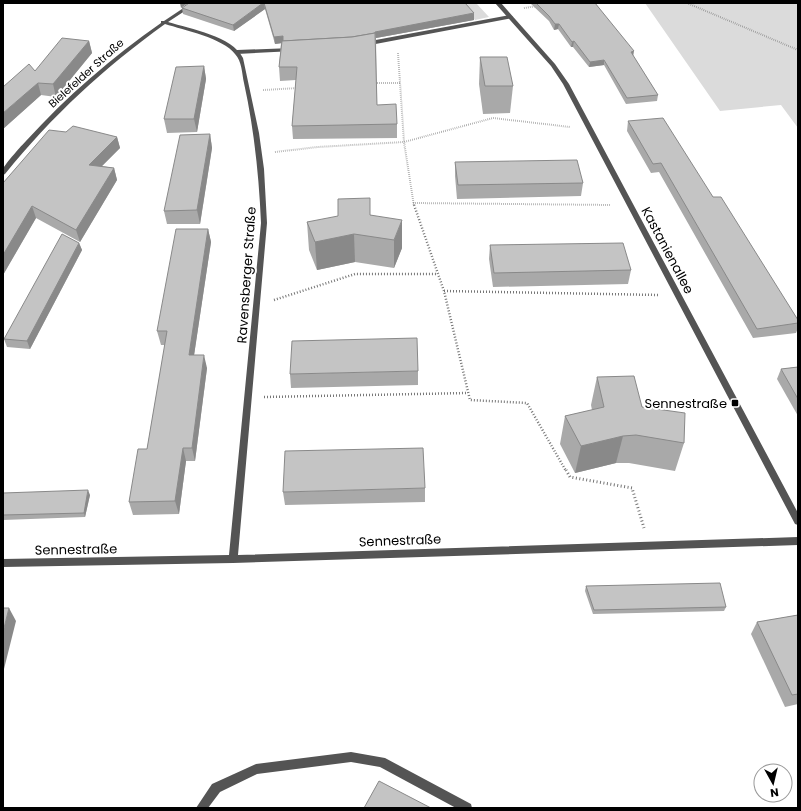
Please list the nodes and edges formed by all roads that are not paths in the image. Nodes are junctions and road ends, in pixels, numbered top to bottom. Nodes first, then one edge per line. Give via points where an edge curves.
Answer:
1 (194, 3) edge
2 (498, 3) edge
3 (508, 14) junction
4 (164, 22) junction
5 (357, 45) edge
6 (300, 50) edge
7 (237, 52) junction
8 (3, 173) edge
9 (798, 521) edge
10 (798, 541) edge
11 (234, 559) junction
12 (3, 563) edge
13 (201, 808) edge
14 (467, 808) edge

1 - 4 street, Bielefelder Straße
2 - 3 street, Kastanienallee
3 - 5 street via 398,39
3 - 9 street, Kastanienallee via 560,75
4 - 7 street via 221,41
4 - 8 street, Bielefelder Straße via 82,88 36,133
6 - 7 street
7 - 11 street, Ravensberger Straße via 260,153 264,223
10 - 11 street, Sennestraße
11 - 12 street, Sennestraße
13 - 14 street via 216,788 256,769 351,757 381,762

